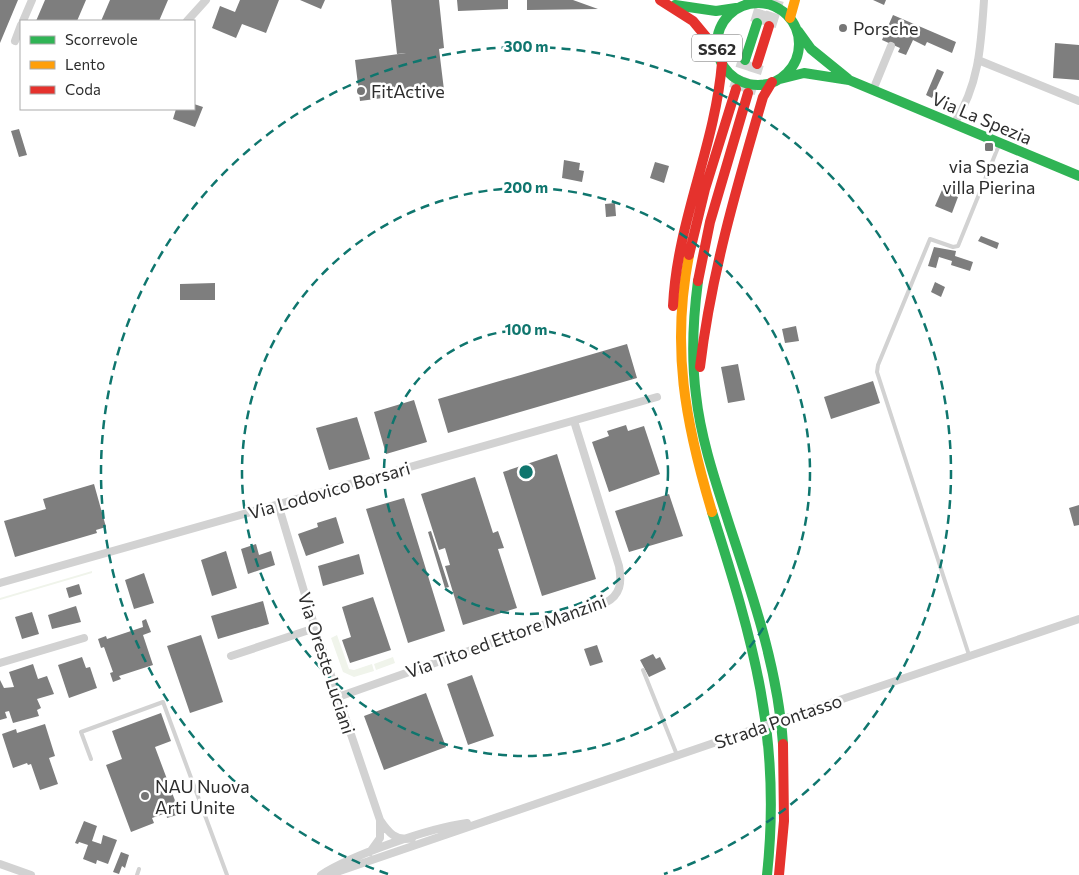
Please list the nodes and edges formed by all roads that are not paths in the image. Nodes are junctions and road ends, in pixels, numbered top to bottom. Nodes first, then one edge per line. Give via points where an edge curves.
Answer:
1 (32, 0) edge
2 (206, 0) edge
3 (660, 0) edge
4 (795, 0) edge
5 (984, 0) edge
6 (748, 2) edge
7 (672, 5) junction
8 (736, 8) junction
9 (790, 18) junction
10 (23, 20) edge
11 (188, 20) edge
12 (757, 23) tunnel mouth
13 (769, 26) tunnel mouth
14 (20, 28) edge
15 (796, 28) junction
16 (15, 41) dead end
17 (891, 46) dead end
18 (717, 50) junction
19 (746, 60) tunnel mouth
20 (978, 60) junction
21 (722, 63) junction
22 (757, 64) tunnel mouth
23 (776, 80) junction
24 (849, 80) junction
25 (736, 89) tunnel mouth
26 (873, 90) junction
27 (748, 93) tunnel mouth
28 (1079, 101) edge
29 (954, 124) junction
30 (1000, 144) junction
31 (1079, 176) edge
32 (657, 397) dead end
33 (574, 421) junction
34 (702, 430) junction
35 (690, 432) junction
36 (278, 504) junction
37 (0, 583) edge
38 (1079, 619) edge
39 (314, 628) junction
40 (84, 638) dead end
41 (969, 655) junction
42 (231, 656) dead end
43 (0, 663) edge
44 (643, 670) dead end
45 (338, 697) junction
46 (677, 755) junction
47 (91, 759) dead end
48 (380, 820) junction
49 (476, 822) junction
50 (443, 836) junction
51 (412, 838) junction
52 (387, 849) junction
53 (366, 854) junction
54 (0, 864) edge
55 (139, 868) dead end
56 (331, 874) edge
57 (31, 875) edge
58 (137, 875) edge
59 (226, 875) edge
60 (320, 875) edge
61 (767, 875) edge
62 (779, 875) edge

1 - 10 street
2 - 11 street
3 - 7 main road, Via La Spezia / SS62
4 - 9 main road
5 - 20 street
6 - 8 main road, Via La Spezia / SS62
6 - 9 main road, Via La Spezia / SS62 via 771,4
7 - 8 main road, Via La Spezia / SS62 via 716,11
7 - 18 main road, Via La Spezia / SS62 via 696,22
8 - 18 main road, Via La Spezia / SS62 via 720,26
9 - 15 main road, Via La Spezia / SS62
12 - 19 main road
13 - 22 main road
14 - 16 street
15 - 23 main road, Via La Spezia / SS62 via 798,51 795,62
15 - 24 main road, Via La Spezia via 811,49
17 - 26 street
18 - 21 main road, Via La Spezia / SS62
20 - 28 street
20 - 29 street via 967,104
21 - 23 main road, Via La Spezia / SS62 via 741,81 754,84
21 - 35 main road via 716,114 675,264 674,356 680,404
23 - 24 main road, Via La Spezia via 804,73
23 - 34 main road via 763,97 723,234 704,323 700,377
24 - 26 main road, Via La Spezia
25 - 35 main road via 699,213 684,278 680,361
26 - 29 main road, Via La Spezia
27 - 34 main road via 710,218 695,292 692,353
29 - 30 main road, Via La Spezia
30 - 31 main road, Via La Spezia
30 - 41 lane via 958,246 930,239 877,372
32 - 33 street, Via Lodovico Borsari
33 - 36 street, Via Lodovico Borsari
33 - 45 street, Via Tito ed Ettore Manzini via 619,566 621,579 615,596 605,603
34 - 62 main road via 761,628 776,693 785,780
35 - 61 main road via 746,620 765,700 773,787
36 - 37 street, Via Lodovico Borsari
36 - 39 street, Via Oreste Luciani
38 - 41 street, Strada Pontasso
39 - 42 street
39 - 45 street, Via Oreste Luciani
40 - 43 street
41 - 46 street, Strada Pontasso, bridge
44 - 46 lane
45 - 48 street, Via Oreste Luciani
46 - 49 street, Strada Pontasso
47 - 59 lane via 81,732 163,702
48 - 51 street, Via Oreste Luciani via 393,836
48 - 52 street
48 - 53 street, Via Oreste Luciani via 380,840
49 - 50 street, Strada Pontasso
49 - 51 street, Strada Pontasso
50 - 52 street, Strada Pontasso
50 - 56 street, Strada Pontasso
51 - 52 street, Strada Pontasso
52 - 53 street, Strada Pontasso
52 - 56 street, Strada Pontasso
53 - 60 street, Strada Pontasso
54 - 57 street
55 - 58 lane

